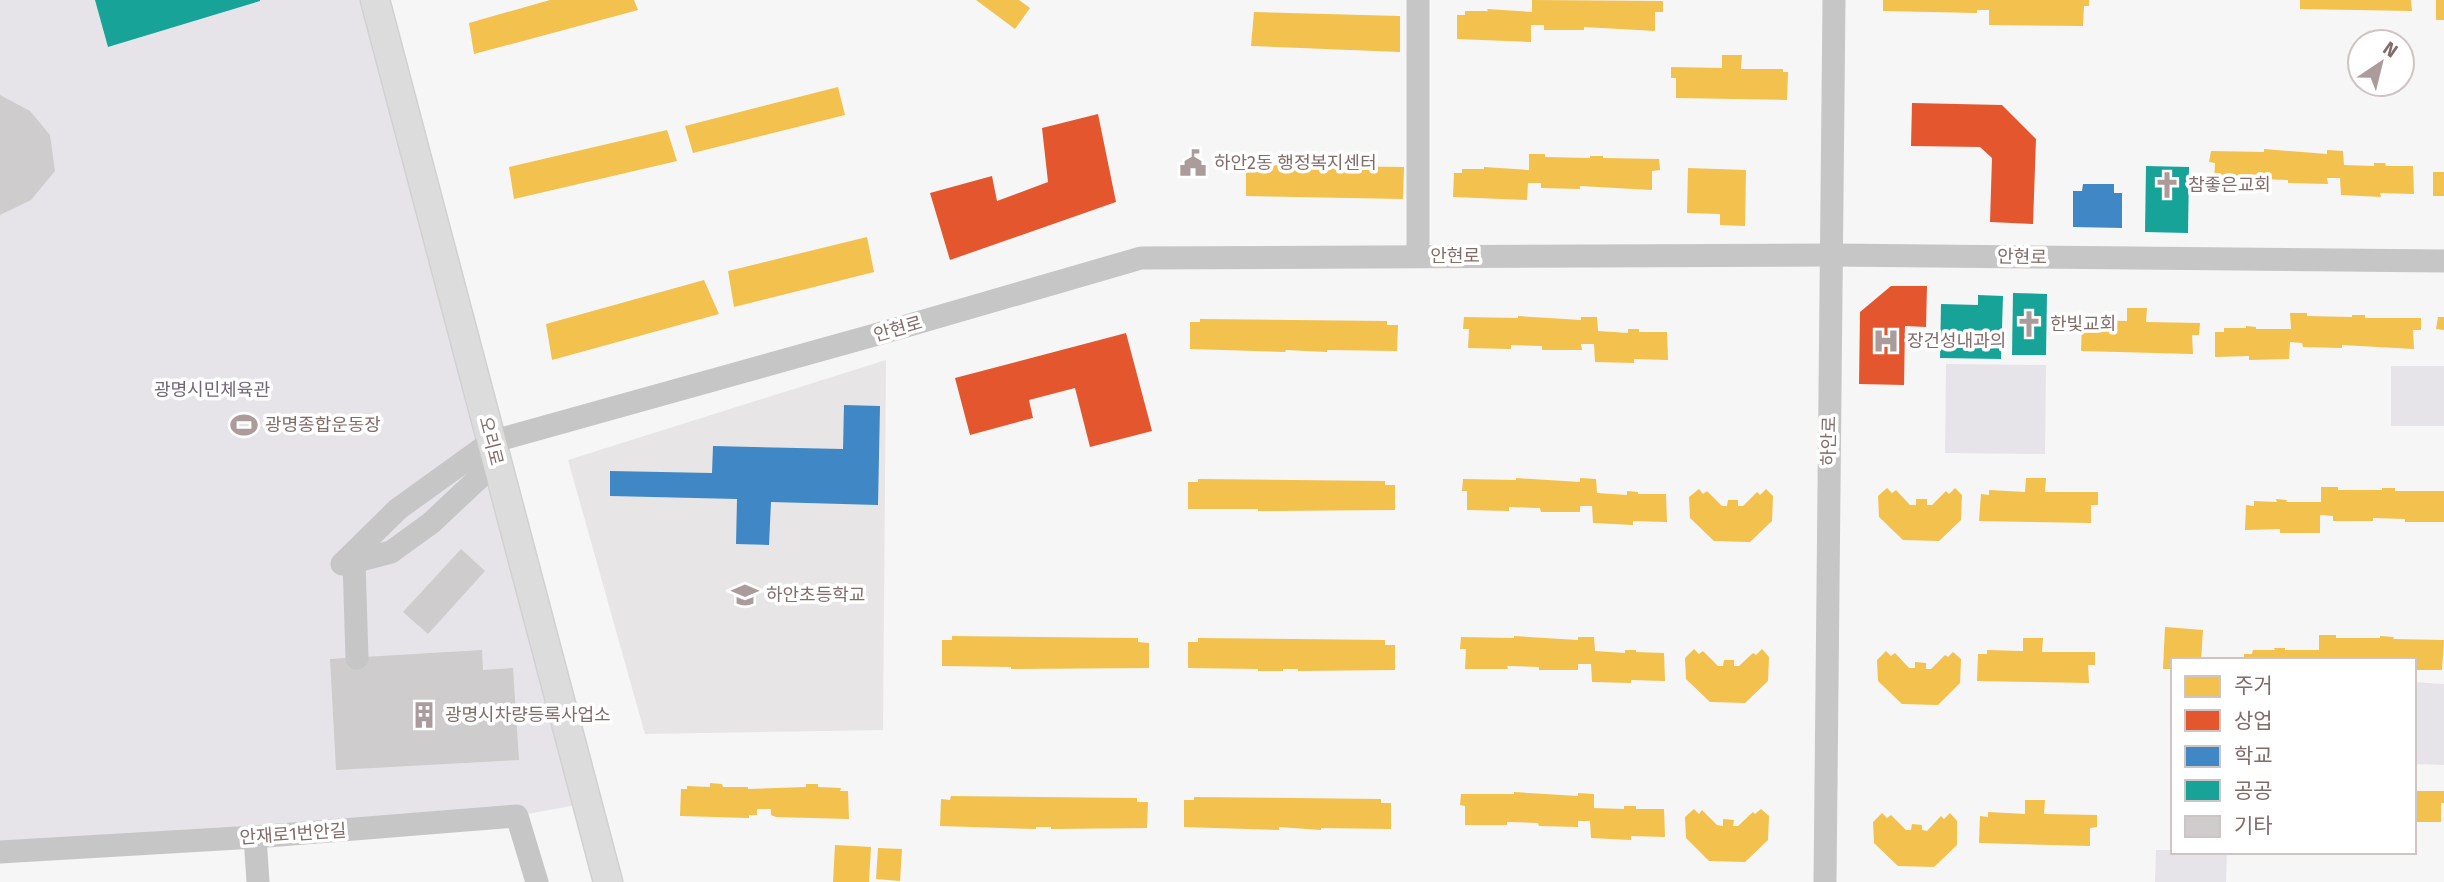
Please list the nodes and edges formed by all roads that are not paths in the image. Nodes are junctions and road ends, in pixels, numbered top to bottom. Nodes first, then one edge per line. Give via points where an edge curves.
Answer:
1 (375, 0) edge
2 (1418, 0) edge
3 (1834, 0) edge
4 (1831, 255) junction
5 (1418, 256) junction
6 (2444, 261) edge
7 (493, 452) junction
8 (357, 658) dead end
9 (255, 837) junction
10 (0, 852) edge
11 (258, 882) edge
12 (537, 882) edge
13 (607, 882) edge
14 (1825, 882) edge

1 - 7 main road, 오리로
2 - 5 street
3 - 4 street, 하안로
4 - 5 street, 안현로
4 - 6 street, 안현로
4 - 14 street, 하안로
5 - 7 street, 안현로 via 1141,258 575,420
7 - 8 street via 431,523 391,552 354,562
7 - 13 main road, 오리로
9 - 10 street, 안재로1번안길
9 - 11 street
9 - 12 street, 안재로1번안길 via 517,816

